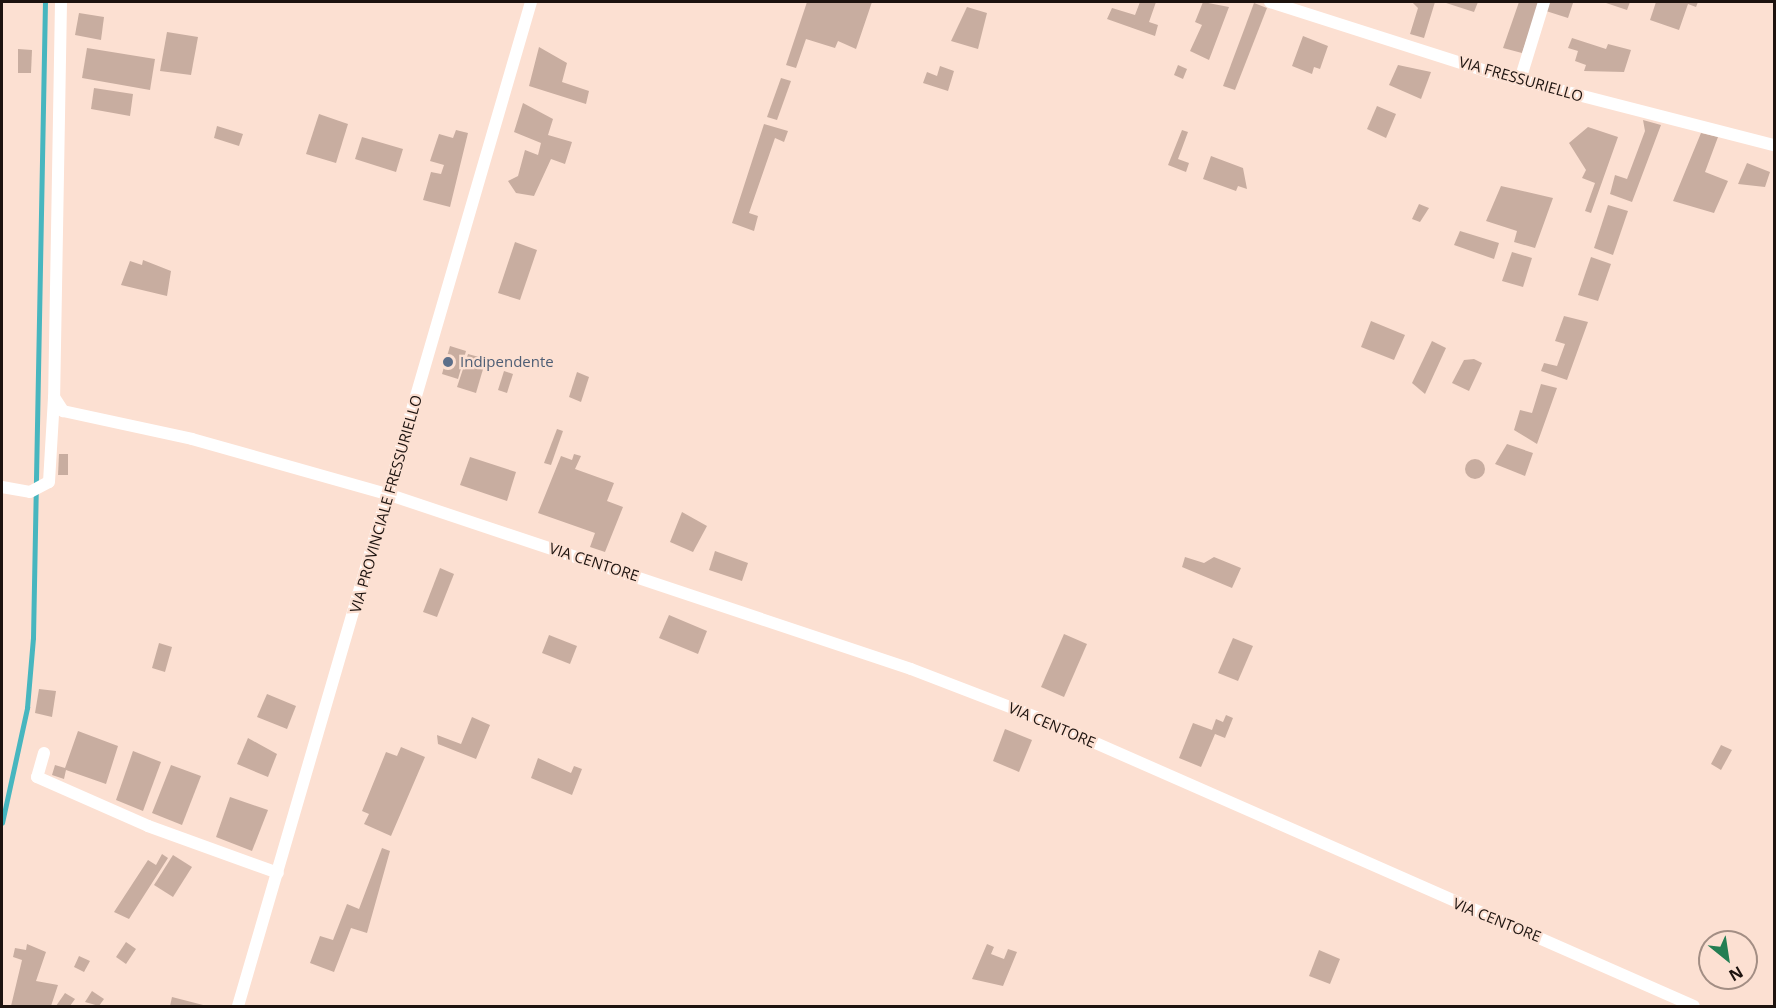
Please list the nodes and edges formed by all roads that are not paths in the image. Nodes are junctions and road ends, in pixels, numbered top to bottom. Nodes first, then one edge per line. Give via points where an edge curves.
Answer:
1 (61, 2) edge
2 (531, 2) edge
3 (1270, 2) edge
4 (1544, 2) edge
5 (1520, 80) junction
6 (1774, 145) edge
7 (54, 397) junction
8 (2, 488) edge
9 (390, 495) junction
10 (44, 753) dead end
11 (278, 873) junction
12 (238, 1006) edge
13 (1694, 1006) edge

1 - 7 street
2 - 9 street, VIA PROVINCIALE FRESSURIELLO
3 - 5 street, VIA FRESSURIELLO
4 - 5 street
5 - 6 street, VIA FRESSURIELLO
7 - 8 street via 49,482 30,492
7 - 9 street, VIA CENTORE via 63,411 192,439
9 - 11 street, VIA PROVINCIALE FRESSURIELLO
9 - 13 street, VIA CENTORE via 773,621 1041,719
10 - 11 street via 38,777 148,826
11 - 12 street, VIA PROVINCIALE FRESSURIELLO

